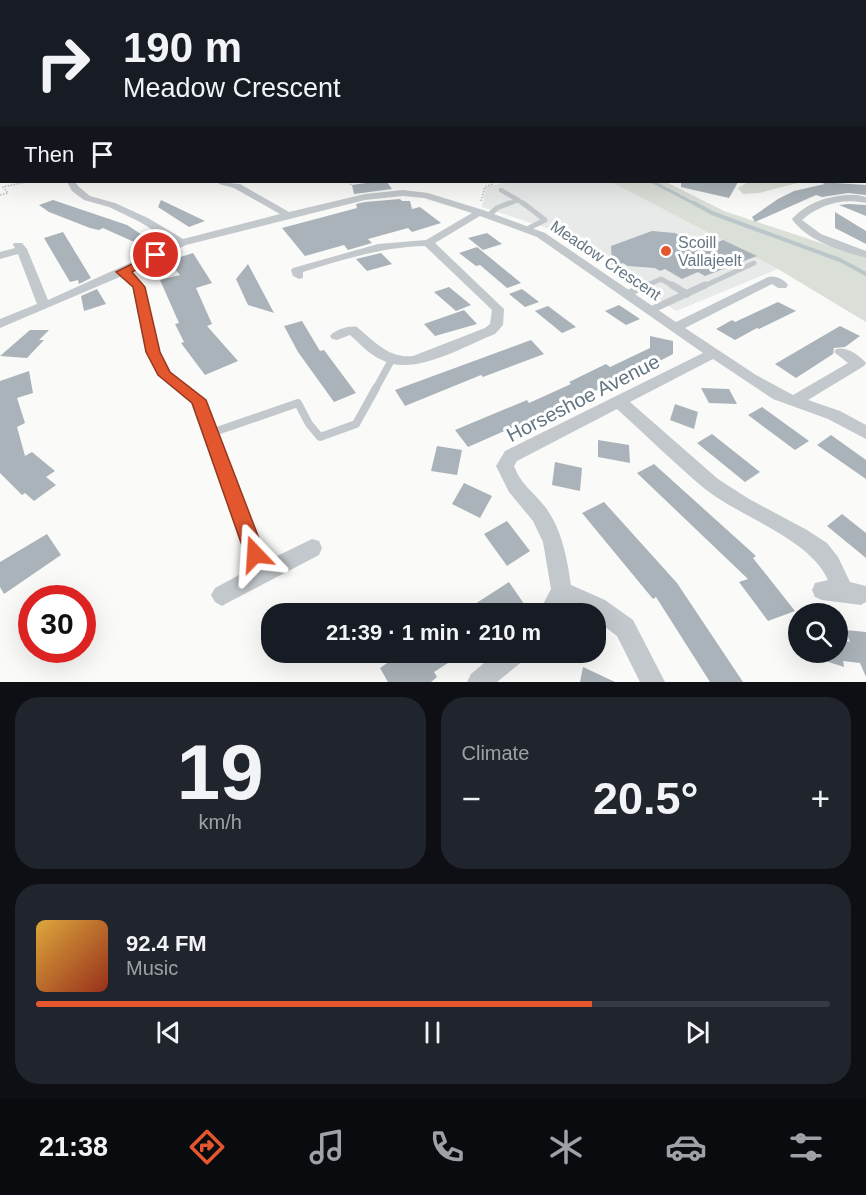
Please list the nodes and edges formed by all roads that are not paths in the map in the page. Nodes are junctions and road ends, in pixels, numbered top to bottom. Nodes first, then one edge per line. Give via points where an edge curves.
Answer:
1 (72, 183) edge
2 (226, 183) edge
3 (501, 190) dead end
4 (518, 200) junction
5 (866, 200) edge
6 (482, 213) junction
7 (288, 214) junction
8 (529, 228) junction
9 (182, 243) junction
10 (428, 243) junction
11 (866, 255) edge
12 (0, 256) edge
13 (754, 262) dead end
14 (122, 272) junction
15 (299, 276) dead end
16 (783, 285) dead end
17 (627, 294) junction
18 (687, 294) junction
19 (44, 306) junction
20 (651, 310) junction
21 (0, 324) edge
22 (676, 327) junction
23 (337, 336) dead end
24 (841, 352) dead end
25 (712, 354) junction
26 (391, 361) junction
27 (863, 365) edge
28 (794, 401) junction
29 (619, 402) junction
30 (211, 433) junction
31 (866, 433) edge
32 (312, 548) dead end
33 (262, 573) junction
34 (822, 590) dead end
35 (562, 591) junction
36 (222, 594) dead end
37 (555, 603) edge
38 (502, 663) edge
39 (479, 682) edge
40 (653, 682) edge

1 - 9 street via 87,198 144,220
2 - 7 street
3 - 4 lane
4 - 6 lane
4 - 8 lane via 545,220
5 - 11 street via 838,198 806,211 797,219 811,233
6 - 7 street, Meadow Crescent via 425,195 394,192
6 - 8 street, Meadow Crescent
6 - 10 street
7 - 9 street, Meadow Crescent
8 - 17 street, Meadow Crescent
9 - 14 street, Meadow Crescent
10 - 15 street via 403,242 373,248 297,270
10 - 26 street via 498,309 499,317 490,332 415,361
12 - 19 street via 20,247
13 - 18 lane
14 - 19 street, Meadow Crescent
14 - 30 street via 139,287 153,352 165,375 198,400
16 - 22 street via 772,279
17 - 18 lane via 661,279
17 - 20 street, Meadow Crescent
18 - 20 lane
19 - 21 street, Meadow Crescent
20 - 22 street, Meadow Crescent
22 - 25 street, Meadow Crescent
23 - 26 street via 357,328
24 - 27 street
25 - 28 street, Meadow Crescent
25 - 29 street, Horseshoe Avenue
26 - 30 lane via 357,424 321,437 298,403
27 - 28 street
28 - 31 street, Meadow Crescent via 834,415
29 - 34 street via 712,484 820,550 853,593
29 - 35 street, Horseshoe Avenue via 511,456 505,466 509,481 540,516 557,552
30 - 33 street
32 - 33 street
33 - 36 street
35 - 37 street
35 - 40 street via 597,608 625,628
38 - 39 street

